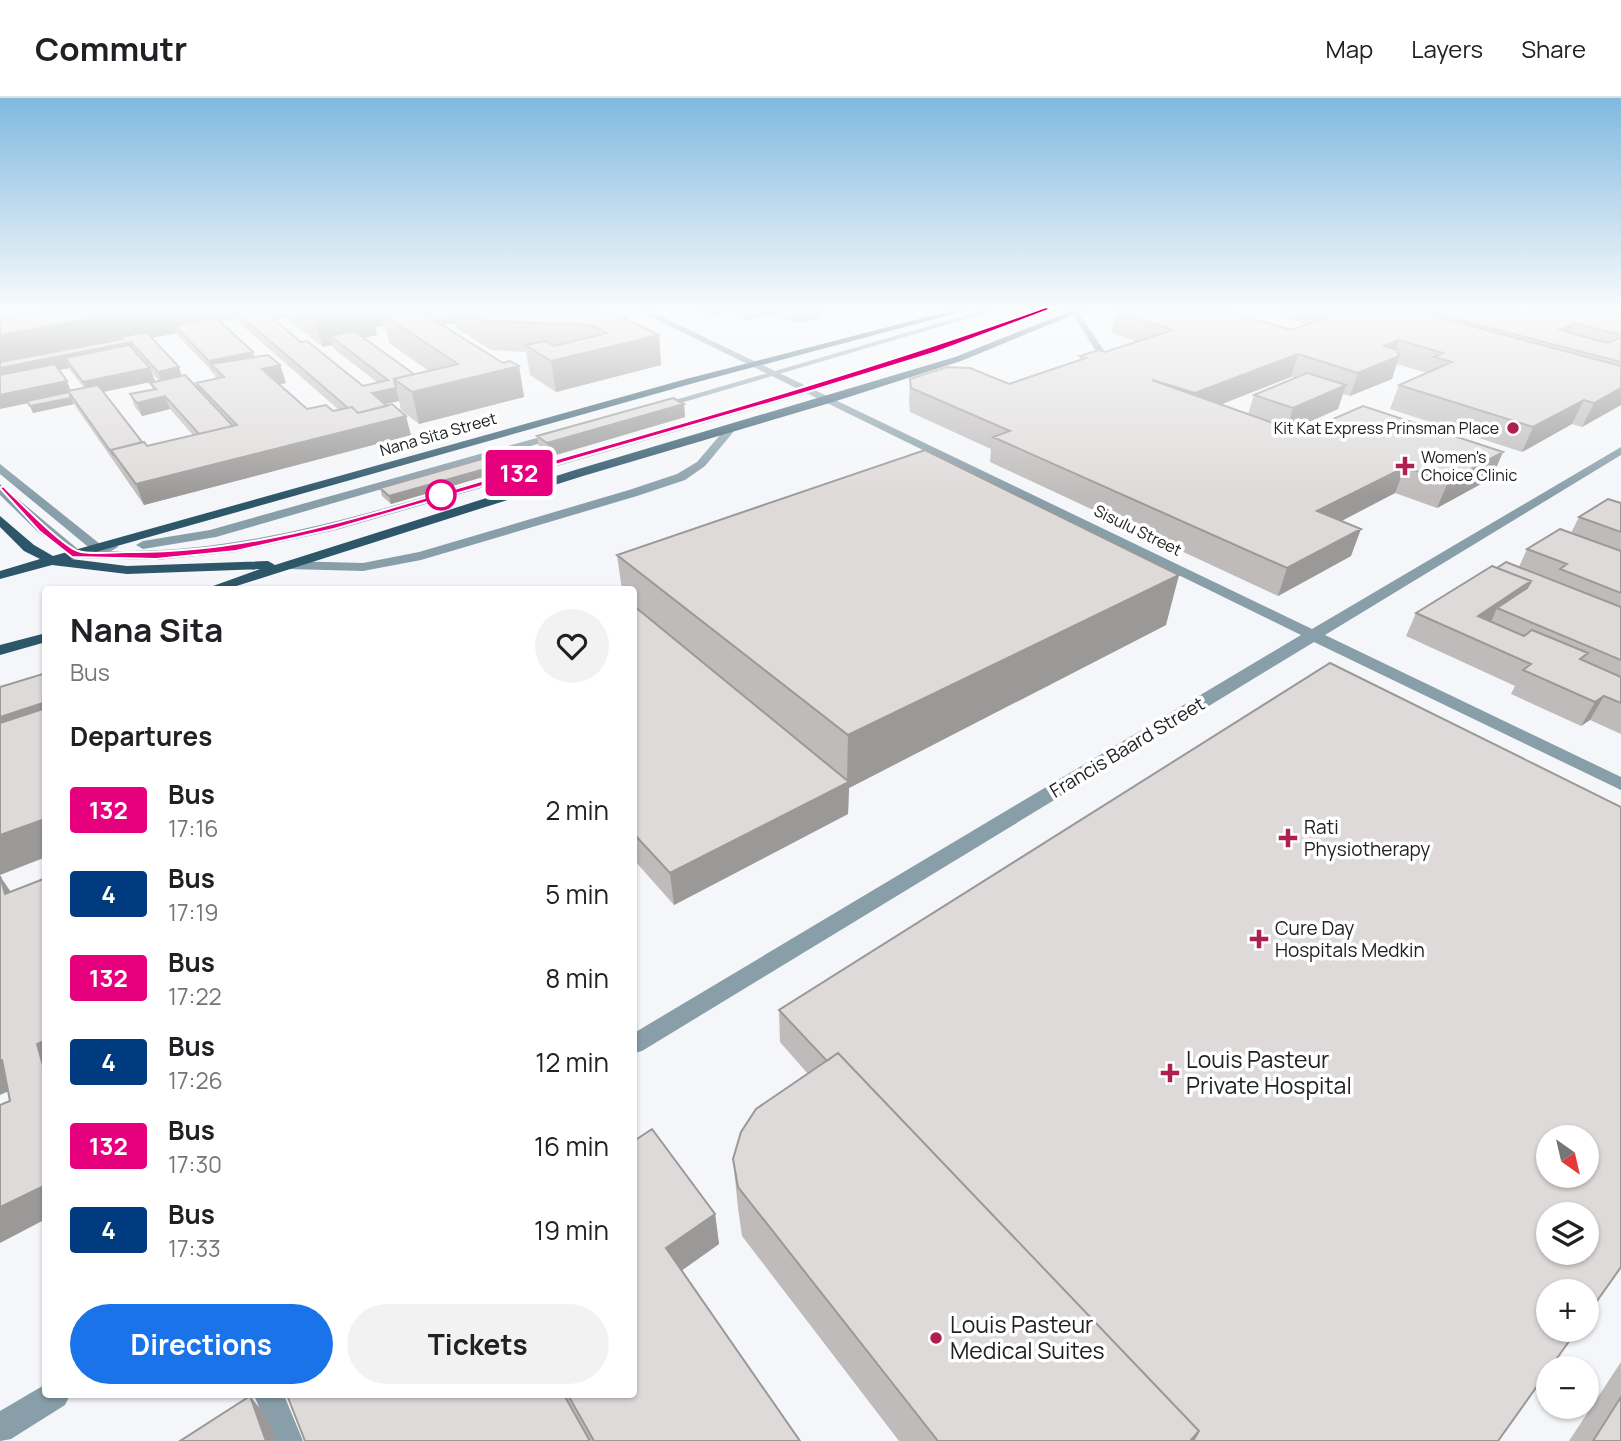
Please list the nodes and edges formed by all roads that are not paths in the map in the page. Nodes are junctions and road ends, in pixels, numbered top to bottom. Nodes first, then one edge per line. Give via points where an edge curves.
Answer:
1 (727, 372) edge
2 (771, 372) edge
3 (779, 372) edge
4 (866, 372) edge
5 (918, 372) edge
6 (774, 373) junction
7 (808, 390) junction
8 (829, 400) junction
9 (643, 410) edge
10 (576, 430) edge
11 (730, 430) junction
12 (1621, 450) edge
13 (0, 468) edge
14 (0, 488) edge
15 (0, 520) edge
16 (97, 548) junction
17 (76, 554) junction
18 (53, 561) junction
19 (288, 565) junction
20 (0, 575) edge
21 (222, 586) edge
22 (1314, 635) junction
23 (42, 638) edge
24 (0, 650) edge
25 (1621, 784) edge
26 (637, 1042) edge
27 (50, 1398) edge
28 (271, 1398) edge
29 (0, 1428) edge
30 (288, 1441) edge

1 - 16 main road, Nana Sita Street
2 - 6 street, Sisulu Street
3 - 6 street
4 - 7 street
5 - 8 main road
6 - 7 street, Sisulu Street
6 - 9 street
7 - 8 street, Sisulu Street
7 - 17 street via 285,538 190,554
8 - 11 main road
8 - 22 street, Sisulu Street
10 - 16 street via 211,534
11 - 19 main road
11 - 19 street via 701,464 681,477 633,493 421,556 363,567
12 - 22 street, Francis Baard Street
13 - 16 street
14 - 17 street
15 - 18 main road via 29,548
16 - 17 main road, Nana Sita Street
17 - 18 main road, Nana Sita Street
18 - 19 main road via 128,570
18 - 20 main road, Nana Sita Street
19 - 21 main road
22 - 25 street, Sisulu Street
22 - 26 street, Francis Baard Street
23 - 24 main road
27 - 29 street
28 - 30 street

